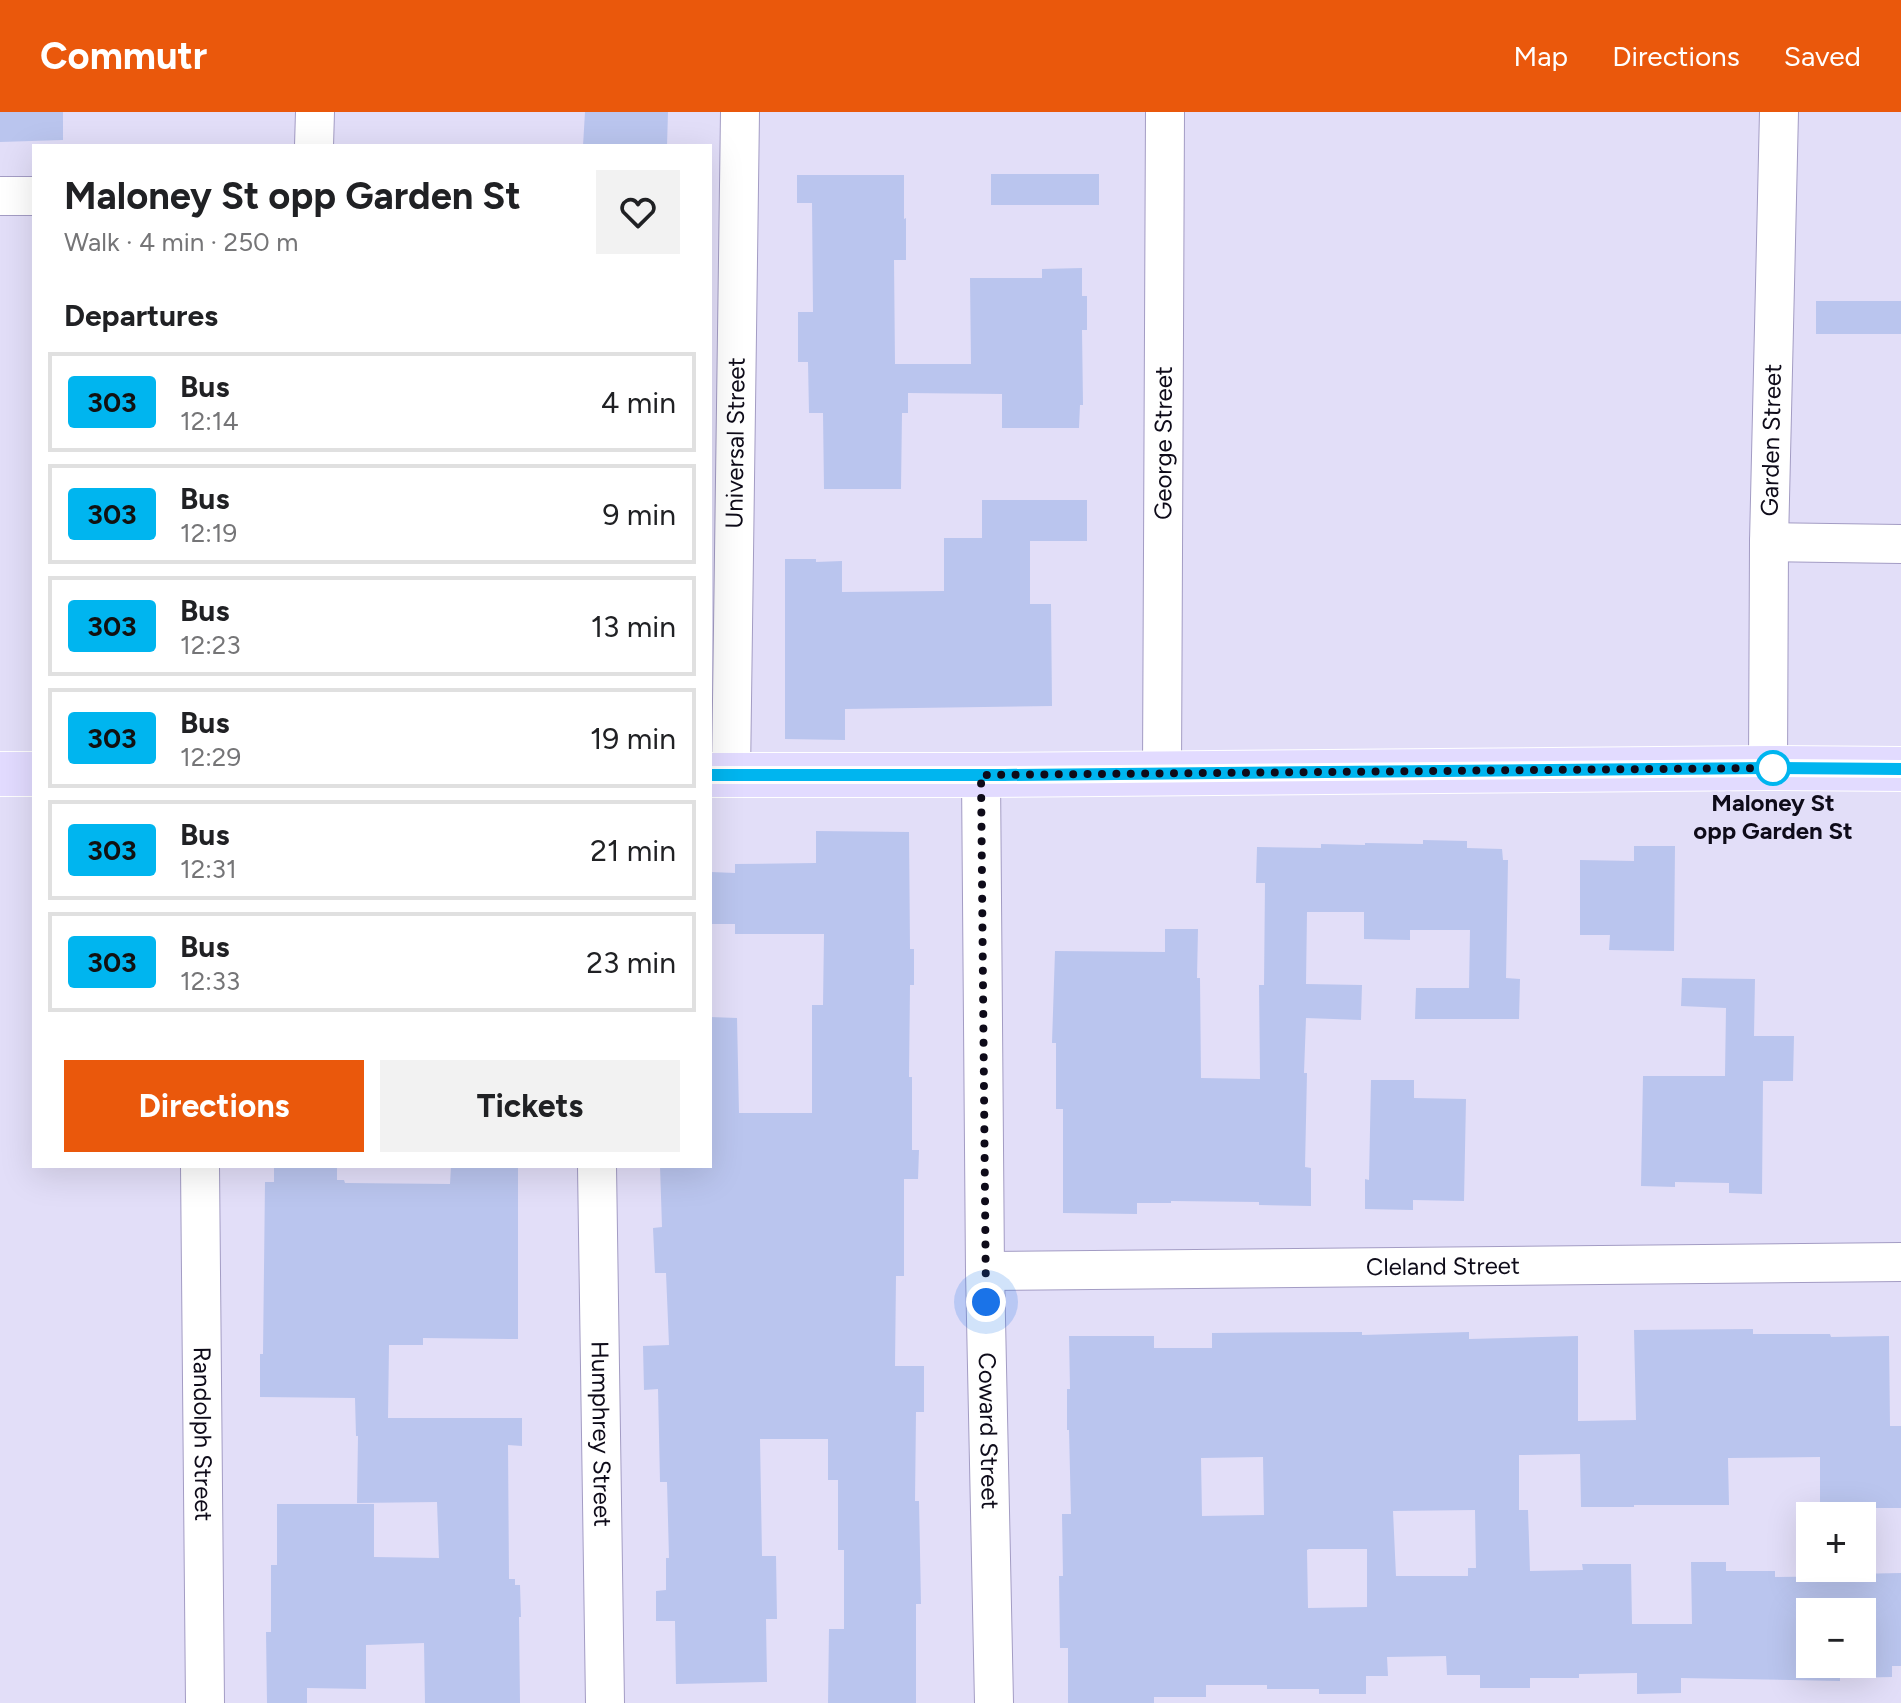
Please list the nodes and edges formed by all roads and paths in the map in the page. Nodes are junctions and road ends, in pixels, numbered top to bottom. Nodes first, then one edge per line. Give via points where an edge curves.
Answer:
1 (315, 112) edge
2 (740, 112) edge
3 (1165, 112) edge
4 (1779, 112) edge
5 (314, 144) edge
6 (0, 196) edge
7 (32, 196) edge
8 (1769, 542) junction
9 (1901, 544) edge
10 (1768, 768) junction
11 (1901, 769) edge
12 (1162, 773) junction
13 (0, 774) edge
14 (32, 774) edge
15 (721, 775) edge
16 (981, 775) junction
17 (200, 1168) edge
18 (597, 1168) edge
19 (1901, 1262) edge
20 (985, 1271) junction
21 (205, 1703) edge
22 (605, 1703) edge
23 (994, 1703) edge

1 - 5 street
2 - 15 street, Universal Street
3 - 12 street, George Street
4 - 8 street, Garden Street
6 - 7 street
8 - 9 street
8 - 10 street, Garden Street
10 - 11 main road
10 - 12 main road
12 - 16 main road
13 - 14 main road
15 - 16 main road
16 - 20 street, Coward Street
17 - 21 street, Randolph Street
18 - 22 street, Humphrey Street
19 - 20 street, Cleland Street
20 - 23 street, Coward Street

